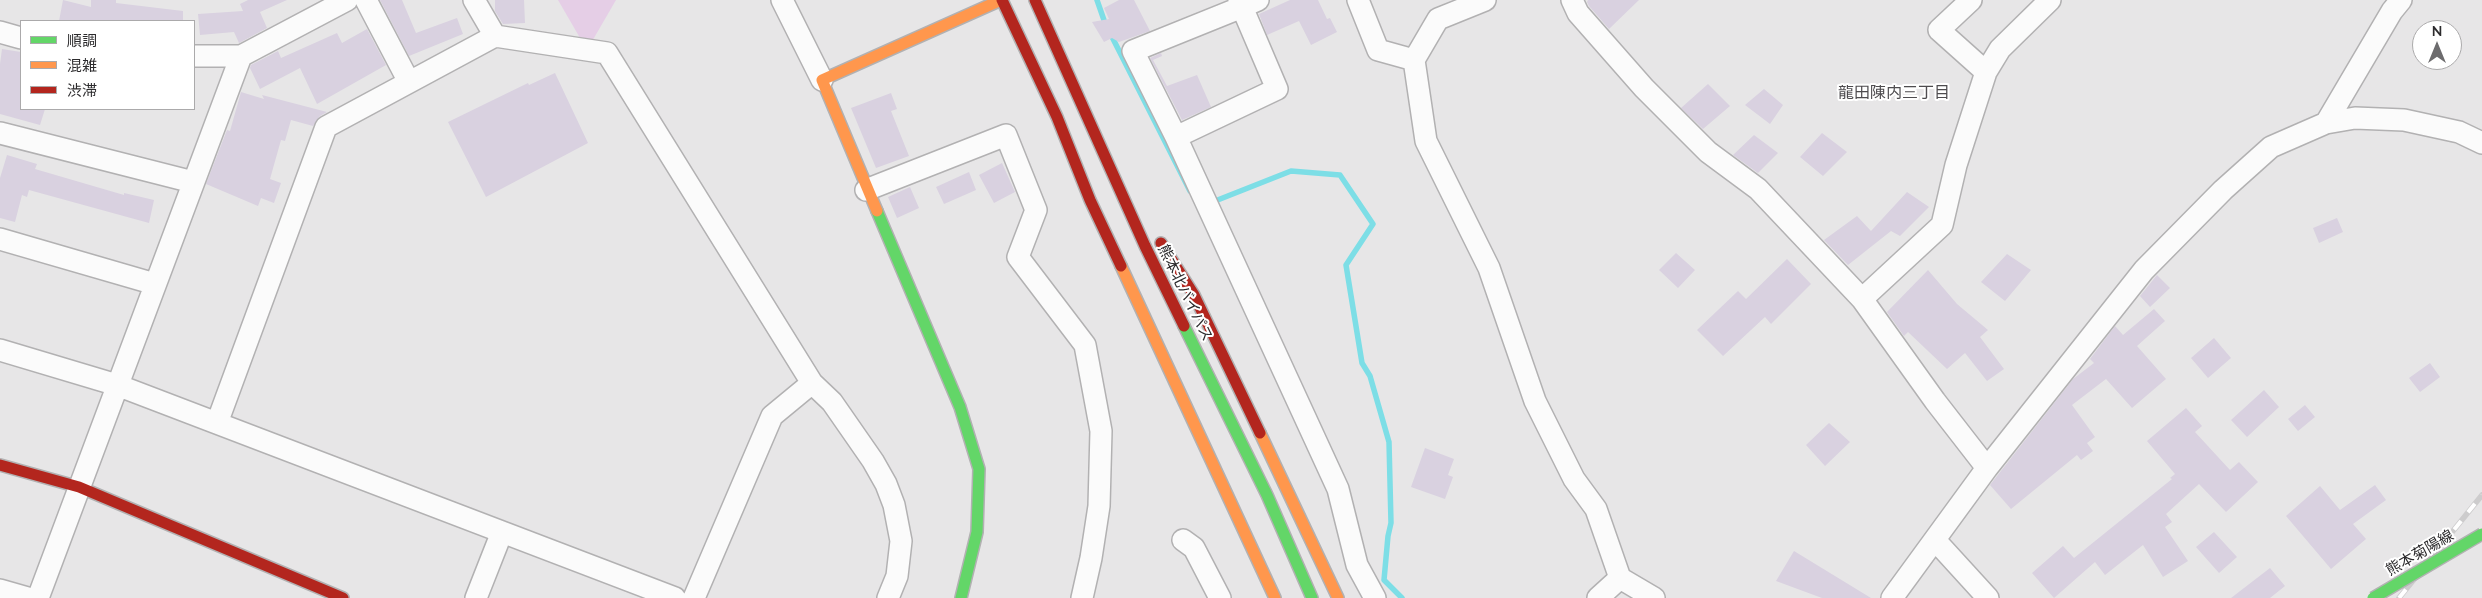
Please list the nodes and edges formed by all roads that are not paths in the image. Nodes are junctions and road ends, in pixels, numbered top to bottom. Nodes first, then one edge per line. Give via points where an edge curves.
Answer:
1 (347, 0) edge
2 (366, 0) edge
3 (474, 0) edge
4 (782, 0) edge
5 (1002, 0) edge
6 (1035, 0) edge
7 (1358, 0) edge
8 (1572, 0) edge
9 (1971, 0) edge
10 (2050, 0) edge
11 (2401, 0) edge
12 (1479, 1) edge
13 (1246, 2) edge
14 (0, 32) edge
15 (494, 36) junction
16 (20, 38) edge
17 (195, 56) edge
18 (241, 56) junction
19 (1414, 60) junction
20 (1986, 72) junction
21 (822, 80) junction
22 (409, 82) junction
23 (2326, 123) junction
24 (0, 133) edge
25 (1176, 137) junction
26 (2482, 143) edge
27 (1110, 164) junction
28 (193, 182) junction
29 (866, 190) junction
30 (0, 239) edge
31 (155, 284) junction
32 (1862, 299) junction
33 (0, 350) edge
34 (812, 383) junction
35 (117, 385) junction
36 (217, 423) junction
37 (0, 465) edge
38 (1987, 468) junction
39 (79, 487) junction
40 (1231, 503) junction
41 (502, 532) junction
42 (2482, 534) edge
43 (1183, 540) dead end
44 (1935, 540) junction
45 (1252, 576) dead end
46 (1620, 578) junction
47 (0, 590) edge
48 (28, 598) edge
49 (38, 598) edge
50 (343, 598) edge
51 (476, 598) edge
52 (675, 598) edge
53 (694, 598) edge
54 (888, 598) edge
55 (961, 598) edge
56 (1082, 598) edge
57 (1220, 598) edge
58 (1275, 598) edge
59 (1312, 598) edge
60 (1338, 598) edge
61 (1374, 598) edge
62 (1598, 598) edge
63 (1654, 598) edge
64 (1892, 598) edge
65 (1988, 598) edge
66 (2373, 598) edge

1 - 18 street
2 - 22 street
3 - 15 street
4 - 21 street
5 - 21 main road
5 - 40 main road via 1057,117 1090,200
6 - 27 main road, 熊本北バイパス
7 - 19 street via 1378,50
8 - 32 street via 1578,14 1644,88 1708,152 1758,188
9 - 20 street via 1939,30
10 - 20 street via 2000,49
11 - 23 street
12 - 19 street via 1438,19
13 - 25 street via 1277,89
13 - 25 street via 1132,51
14 - 16 street
15 - 22 street
15 - 34 street via 607,53
17 - 18 street
18 - 28 street
19 - 46 street via 1426,141 1489,268 1535,400 1574,480 1596,509
20 - 32 street via 1956,165 1942,224
21 - 29 main road
22 - 36 street via 326,127
23 - 26 street via 2354,118 2404,120 2459,132
23 - 38 street via 2272,147 2223,190 2144,270
24 - 28 street
25 - 61 street via 1338,489 1357,565
27 - 59 main road, 熊本北バイパス via 1145,246 1268,495
27 - 60 main road via 1194,295
28 - 31 street
29 - 55 main road via 960,407 975,450 979,498 977,532
29 - 56 street via 1006,135 1036,210 1018,257 1085,346 1101,431 1099,506
30 - 31 street
31 - 35 street
32 - 38 street
33 - 35 street
34 - 53 street via 772,416
34 - 54 street via 832,402 873,461 894,505 900,533 900,560
35 - 36 street
35 - 39 street
36 - 41 street
37 - 39 main road
38 - 44 street
39 - 49 street
39 - 50 main road
40 - 45 main road
40 - 58 main road
41 - 51 street
41 - 52 street
42 - 66 main road, 熊本菊陽線, bridge
43 - 57 street via 1194,548
44 - 64 street
44 - 65 street
46 - 62 street
46 - 63 street
47 - 48 street

